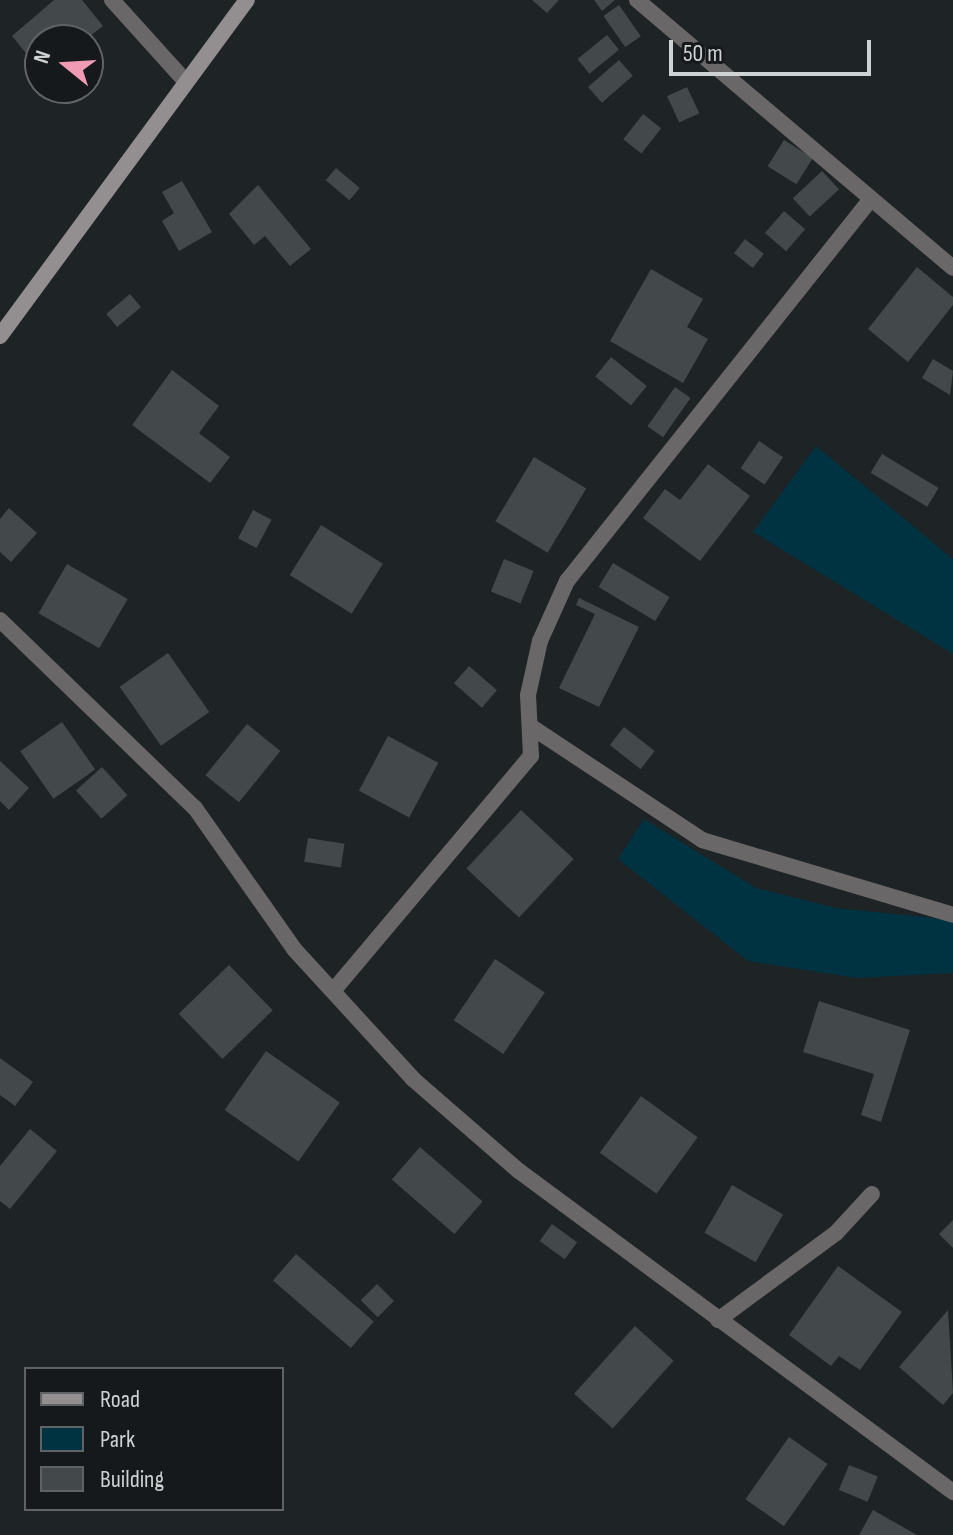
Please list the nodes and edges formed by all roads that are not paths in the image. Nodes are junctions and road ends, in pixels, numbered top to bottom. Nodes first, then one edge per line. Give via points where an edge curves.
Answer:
1 (112, 0) edge
2 (247, 0) edge
3 (637, 0) edge
4 (186, 82) junction
5 (869, 201) junction
6 (953, 268) edge
7 (0, 336) edge
8 (0, 620) edge
9 (530, 726) junction
10 (953, 915) edge
11 (333, 991) junction
12 (872, 1194) dead end
13 (718, 1320) junction
14 (953, 1492) edge

1 - 4 street
2 - 4 main road
3 - 5 street
4 - 7 main road
5 - 6 street
5 - 9 street via 567,581 540,641
8 - 11 street via 195,808
9 - 10 street via 702,840
9 - 11 street via 531,756 503,795
11 - 13 street via 413,1079 519,1171
12 - 13 street via 836,1233
13 - 14 street

